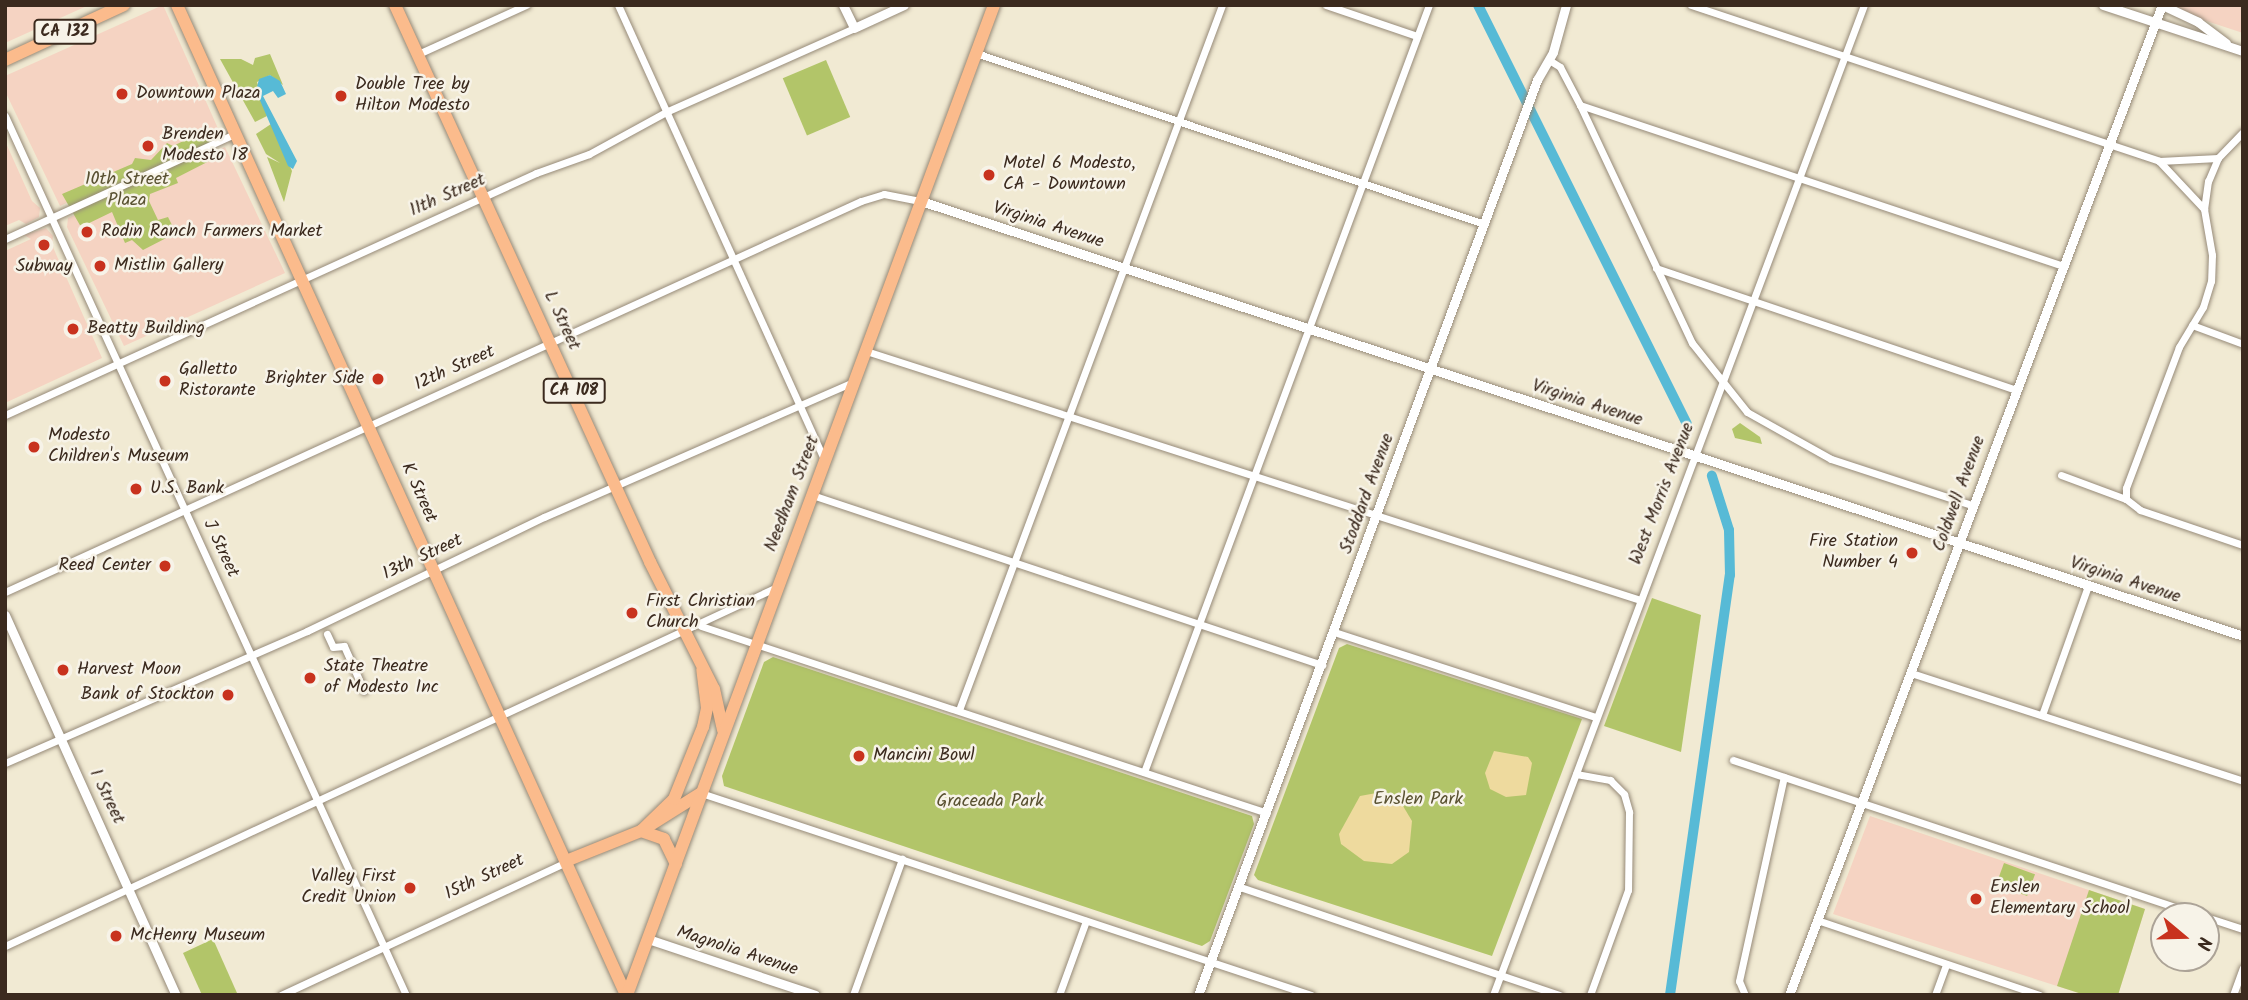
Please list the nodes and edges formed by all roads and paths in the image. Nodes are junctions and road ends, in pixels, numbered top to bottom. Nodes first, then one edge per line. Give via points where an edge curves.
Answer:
1 (124, 5) edge
2 (177, 5) edge
3 (395, 5) edge
4 (526, 5) edge
5 (618, 5) edge
6 (843, 5) edge
7 (904, 5) edge
8 (994, 5) edge
9 (1223, 5) edge
10 (1326, 5) edge
11 (1429, 5) edge
12 (1566, 5) edge
13 (1691, 5) edge
14 (1864, 5) edge
15 (2104, 5) edge
16 (2162, 5) edge
17 (2156, 22) junction
18 (854, 28) junction
19 (1418, 36) junction
20 (2230, 47) junction
21 (2243, 51) edge
22 (976, 53) junction
23 (418, 54) junction
24 (1844, 57) junction
25 (5, 60) edge
26 (1549, 60) junction
27 (1580, 105) junction
28 (668, 111) junction
29 (5, 116) edge
30 (1179, 121) junction
31 (2243, 132) edge
32 (234, 134) junction
33 (2110, 143) junction
34 (2218, 158) junction
35 (2159, 161) junction
36 (1799, 178) junction
37 (1363, 183) junction
38 (485, 196) junction
39 (921, 201) junction
40 (2204, 209) junction
41 (53, 219) junction
42 (1484, 224) junction
43 (5, 239) edge
44 (736, 261) junction
45 (2063, 266) junction
46 (1124, 268) junction
47 (1656, 268) junction
48 (300, 279) junction
49 (1752, 302) junction
50 (2192, 325) junction
51 (1308, 329) junction
52 (552, 342) junction
53 (2243, 344) edge
54 (866, 351) junction
55 (118, 365) junction
56 (1431, 370) junction
57 (1722, 381) junction
58 (854, 382) junction
59 (2016, 390) junction
60 (801, 406) junction
61 (5, 415) edge
62 (1069, 417) junction
63 (368, 424) junction
64 (1695, 454) junction
65 (825, 460) junction
66 (2061, 475) dead end
67 (1253, 477) junction
68 (617, 485) junction
69 (812, 495) junction
70 (2130, 501) junction
71 (1972, 505) junction
72 (184, 509) junction
73 (1377, 515) junction
74 (1959, 540) junction
75 (2243, 545) edge
76 (1014, 564) junction
77 (433, 570) junction
78 (2088, 586) junction
79 (777, 587) junction
80 (5, 592) edge
81 (1640, 600) junction
82 (5, 615) edge
83 (700, 625) junction
84 (1198, 625) junction
85 (683, 631) junction
86 (1334, 632) junction
87 (327, 634) dead end
88 (2243, 636) edge
89 (757, 642) junction
90 (250, 653) junction
91 (1322, 665) junction
92 (703, 668) junction
93 (1911, 673) junction
94 (364, 691) dead end
95 (959, 710) junction
96 (501, 715) junction
97 (2042, 715) junction
98 (1595, 717) junction
99 (723, 730) junction
100 (61, 738) junction
101 (1732, 760) dead end
102 (5, 763) edge
103 (1143, 772) junction
104 (1576, 774) junction
105 (1784, 777) junction
106 (2243, 781) edge
107 (701, 793) junction
108 (317, 801) junction
109 (1863, 802) junction
110 (1267, 813) junction
111 (641, 831) junction
112 (902, 859) junction
113 (566, 862) junction
114 (676, 864) junction
115 (129, 885) junction
116 (1240, 887) junction
117 (2163, 902) edge
118 (1816, 920) junction
119 (1086, 921) junction
120 (2220, 921) edge
121 (2243, 929) edge
122 (648, 939) junction
123 (383, 944) junction
124 (5, 946) edge
125 (1211, 961) junction
126 (1946, 964) junction
127 (2243, 968) edge
128 (1501, 974) junction
129 (176, 995) edge
130 (281, 995) edge
131 (406, 995) edge
132 (626, 995) edge
133 (815, 995) edge
134 (853, 995) edge
135 (1059, 995) edge
136 (1198, 995) edge
137 (1311, 995) edge
138 (1493, 995) edge
139 (1559, 995) edge
140 (1590, 995) edge
141 (1745, 995) edge
142 (1789, 995) edge
143 (1935, 995) edge
144 (2040, 995) edge
145 (2233, 995) edge

1 - 25 main road, CA 132
2 - 32 main road, K Street
3 - 23 main road, L Street / CA 108
4 - 23 street
5 - 28 street
6 - 18 street
7 - 18 street, 11th Street
8 - 22 main road, Needham Street
9 - 30 street
10 - 19 street
11 - 19 street
12 - 26 street, Stoddard Avenue
13 - 24 street
14 - 24 street, West Morris Avenue
15 - 17 street
16 - 17 street, Coldwell Avenue
16 - 20 street via 2198,22
17 - 20 street
17 - 33 street, Coldwell Avenue
18 - 28 street, 11th Street
19 - 37 street
20 - 21 street
22 - 30 street
22 - 39 main road, Needham Street
23 - 38 main road, L Street / CA 108
24 - 33 street
24 - 36 street, West Morris Avenue
26 - 27 street via 1561,69
26 - 42 street, Stoddard Avenue
27 - 36 street
27 - 47 street
28 - 38 street, 11th Street via 589,154
28 - 44 street
29 - 41 street, J Street
30 - 37 street
30 - 46 street
31 - 34 street
32 - 41 street
32 - 48 main road, K Street
33 - 35 street
33 - 45 street, Coldwell Avenue
34 - 35 street
34 - 40 street via 2208,181
35 - 40 street
36 - 45 street
36 - 49 street, West Morris Avenue
37 - 42 street
37 - 51 street
38 - 48 street, 11th Street
38 - 52 main road, L Street / CA 108
39 - 44 street, 12th Street via 895,194 873,196
39 - 46 street, Virginia Avenue
39 - 54 main road, Needham Street
40 - 50 street via 2213,268 2203,307
41 - 43 street
41 - 55 street, J Street
42 - 56 street, Stoddard Avenue
44 - 52 street, 12th Street
44 - 60 street
45 - 59 street, Coldwell Avenue
46 - 51 street, Virginia Avenue
46 - 62 street
47 - 49 street
47 - 57 street via 1692,343
48 - 55 street, 11th Street
48 - 63 main road, K Street
49 - 57 street, West Morris Avenue
49 - 59 street
50 - 53 street
50 - 70 street via 2169,372 2126,488
51 - 56 street, Virginia Avenue
51 - 67 street
52 - 63 street, 12th Street
52 - 68 main road, L Street / CA 108
54 - 58 main road, Needham Street
54 - 62 street
55 - 61 street, 11th Street
55 - 72 street, J Street
56 - 64 street, Virginia Avenue
56 - 73 street, Stoddard Avenue
57 - 64 street, West Morris Avenue
57 - 71 street via 1747,412 1809,450
58 - 60 street, 13th Street
58 - 65 main road, Needham Street
59 - 71 street, Coldwell Avenue
60 - 65 street
60 - 68 street, 13th Street
62 - 67 street
62 - 76 street
63 - 72 street, 12th Street
63 - 77 main road, K Street
64 - 74 street, Virginia Avenue
64 - 81 street, West Morris Avenue
65 - 69 main road, Needham Street
66 - 70 street
67 - 73 street
67 - 84 street
68 - 77 street, 13th Street
68 - 85 main road, L Street / CA 108
69 - 76 street
69 - 79 main road, Needham Street
70 - 75 street via 2150,514
71 - 74 street, Coldwell Avenue
72 - 80 street, 12th Street
72 - 90 street, J Street
73 - 81 street
73 - 86 street, Stoddard Avenue
74 - 78 street, Virginia Avenue
74 - 93 street, Coldwell Avenue
76 - 84 street
76 - 95 street
77 - 90 street, 13th Street
77 - 96 main road, K Street
78 - 88 street, Virginia Avenue
78 - 97 street
79 - 83 street
79 - 89 main road, Needham Street
81 - 98 street, West Morris Avenue
82 - 100 street, I Street
83 - 85 street
83 - 89 street
84 - 91 street
84 - 103 street
85 - 92 main road, L Street / CA 108
85 - 96 street
86 - 91 street, Stoddard Avenue
86 - 98 street
87 - 94 street via 333,647 344,646
89 - 95 street
89 - 99 main road, Needham Street
90 - 100 street, 13th Street
90 - 108 street, J Street
91 - 110 street, Stoddard Avenue
92 - 99 main road, L Street / CA 108 via 714,689
92 - 111 main road via 708,708 703,727 674,799
93 - 97 street
93 - 109 street, Coldwell Avenue
95 - 103 street
96 - 108 street
96 - 113 main road, K Street
97 - 106 street
98 - 104 street, West Morris Avenue
99 - 107 main road, Needham Street
100 - 102 street, 13th Street
100 - 115 street, I Street
101 - 105 street
103 - 110 street
104 - 128 street, West Morris Avenue
104 - 140 street via 1610,779 1625,794 1629,812 1628,890
105 - 109 street
105 - 141 street via 1739,981
107 - 111 main road, 15th Street
107 - 112 street
107 - 114 main road, Needham Street
108 - 115 street
108 - 123 street, J Street
109 - 117 street
109 - 118 street, Coldwell Avenue
110 - 116 street, Stoddard Avenue
111 - 113 main road, 15th Street
111 - 114 main road via 664,839
112 - 119 street
112 - 134 street
113 - 123 street, 15th Street
113 - 132 main road, K Street
114 - 122 main road, Needham Street
115 - 124 street
115 - 129 street, I Street
116 - 125 street, Stoddard Avenue
116 - 128 street
118 - 126 street
118 - 142 street, Coldwell Avenue
119 - 125 street
119 - 135 street
120 - 121 street
122 - 132 main road, Needham Street
122 - 133 street, Magnolia Avenue
123 - 130 street, 15th Street
123 - 131 street, J Street
125 - 136 street, Stoddard Avenue
125 - 137 street
126 - 143 street
126 - 144 street
127 - 145 street
128 - 138 street, West Morris Avenue
128 - 139 street

